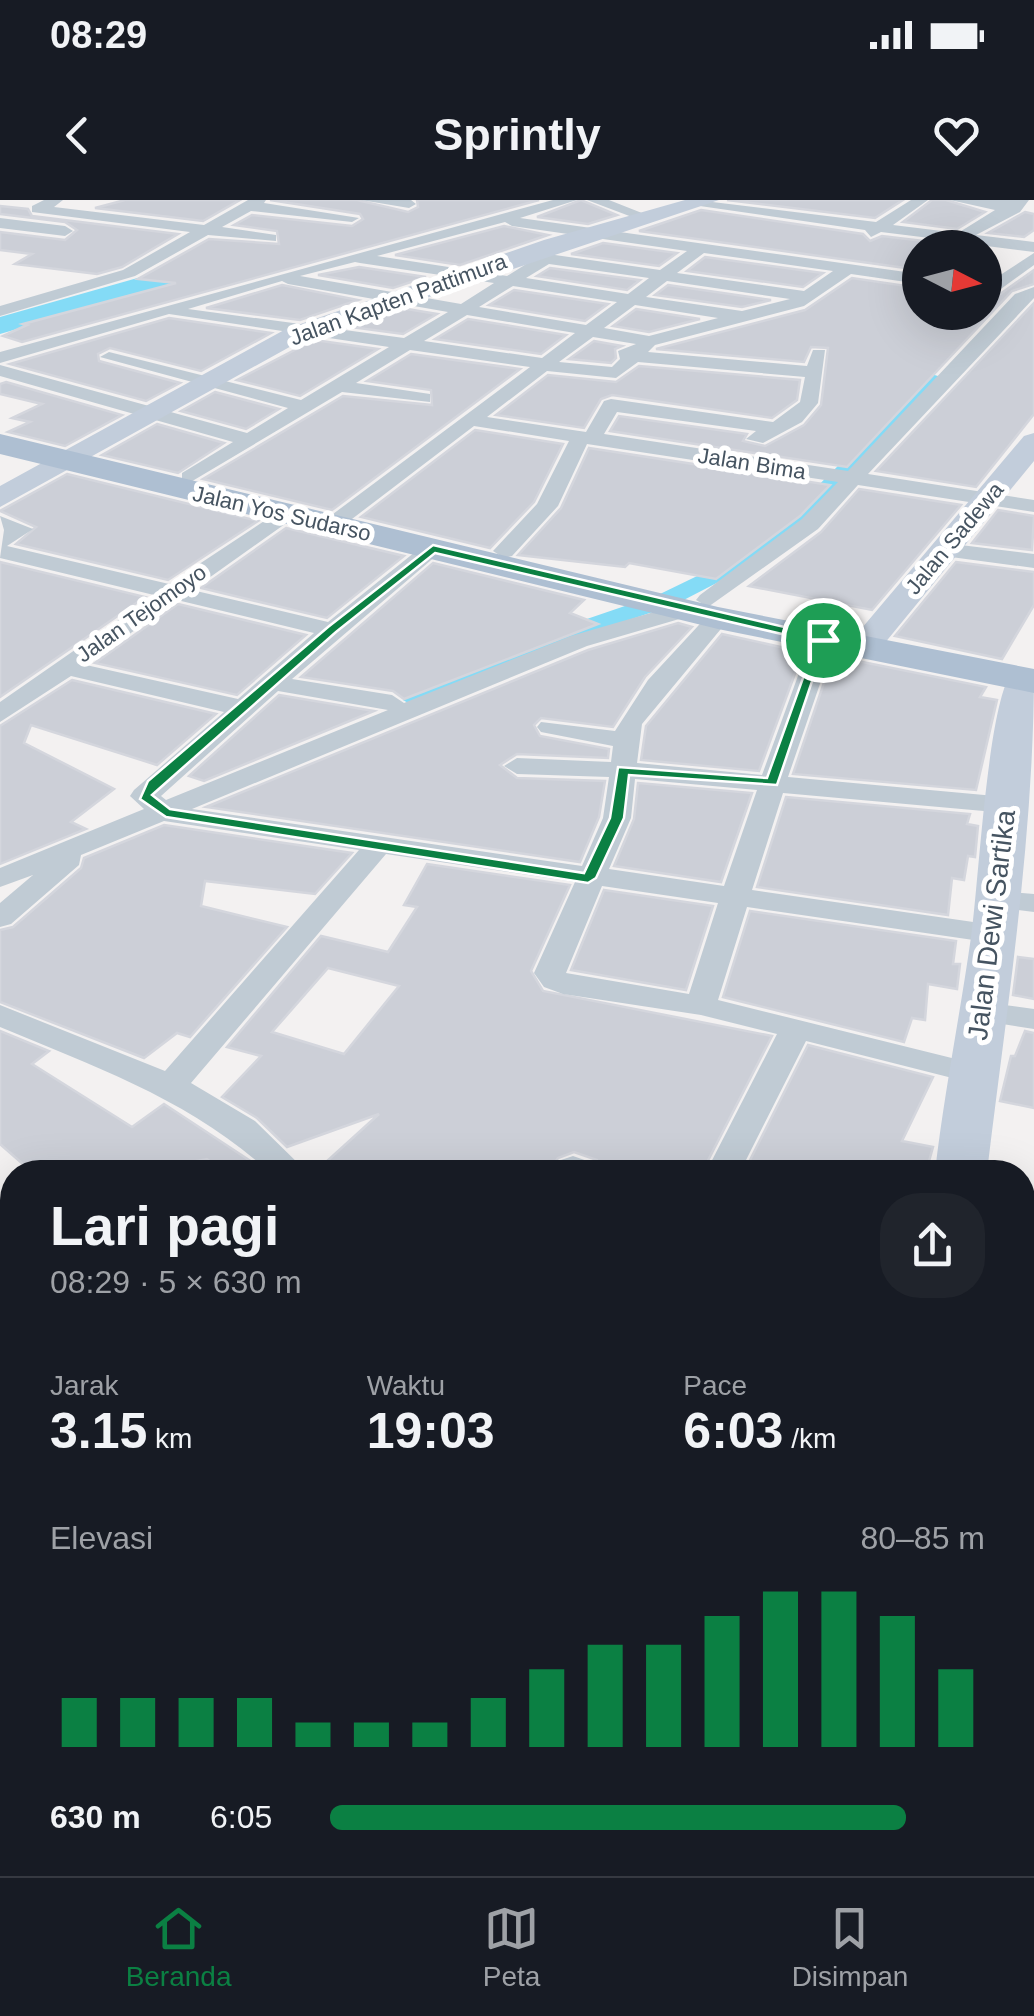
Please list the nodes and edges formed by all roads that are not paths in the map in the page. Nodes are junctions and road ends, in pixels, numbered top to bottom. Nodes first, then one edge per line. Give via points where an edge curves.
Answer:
1 (56, 200) edge
2 (368, 200) edge
3 (570, 200) edge
4 (594, 200) edge
5 (760, 200) edge
6 (921, 200) edge
7 (1022, 200) edge
8 (833, 201) edge
9 (409, 204) edge
10 (539, 205) edge
11 (205, 208) dead end
12 (244, 208) edge
13 (1006, 208) junction
14 (949, 209) edge
15 (697, 210) edge
16 (904, 210) junction
17 (740, 211) junction
18 (1034, 212) edge
19 (352, 218) dead end
20 (642, 218) junction
21 (803, 219) junction
22 (985, 219) junction
23 (503, 220) junction
24 (0, 223) edge
25 (834, 223) junction
26 (1018, 224) dead end
27 (318, 227) dead end
28 (877, 228) junction
29 (208, 230) junction
30 (969, 230) edge
31 (586, 234) junction
32 (902, 234) edge
33 (270, 238) dead end
34 (673, 245) junction
35 (182, 246) junction
36 (1002, 246) edge
37 (1034, 248) edge
38 (699, 249) junction
39 (216, 252) dead end
40 (746, 255) junction
41 (353, 257) junction
42 (533, 257) junction
43 (1026, 263) edge
44 (828, 266) junction
45 (848, 269) junction
46 (902, 273) edge
47 (460, 276) junction
48 (664, 276) junction
49 (279, 277) junction
50 (508, 283) junction
51 (1012, 295) edge
52 (810, 297) junction
53 (391, 299) junction
54 (630, 301) junction
55 (167, 310) junction
56 (0, 311) edge
57 (462, 311) junction
58 (746, 318) junction
59 (305, 331) junction
60 (588, 333) junction
61 (649, 342) junction
62 (406, 346) junction
63 (570, 348) junction
64 (634, 357) junction
65 (0, 358) edge
66 (109, 358) dead end
67 (548, 365) junction
68 (0, 370) edge
69 (207, 382) junction
70 (340, 386) junction
71 (423, 398) dead end
72 (305, 407) junction
73 (155, 414) junction
74 (471, 420) junction
75 (774, 428) junction
76 (0, 429) edge
77 (586, 438) junction
78 (249, 440) junction
79 (1034, 442) edge
80 (0, 444) edge
81 (78, 457) junction
82 (716, 457) junction
83 (190, 477) junction
84 (843, 477) junction
85 (0, 498) edge
86 (986, 498) junction
87 (1034, 506) edge
88 (284, 514) junction
89 (344, 514) junction
90 (0, 522) edge
91 (0, 542) edge
92 (433, 549) junction
93 (944, 550) junction
94 (0, 551) edge
95 (504, 552) junction
96 (1034, 562) edge
97 (170, 592) junction
98 (679, 603) junction
99 (332, 630) junction
100 (823, 640) junction
101 (868, 641) junction
102 (64, 667) junction
103 (1031, 675) edge
104 (274, 683) junction
105 (392, 703) junction
106 (4, 708) edge
107 (242, 708) junction
108 (550, 727) dead end
109 (624, 740) junction
110 (517, 766) dead end
111 (622, 770) junction
112 (772, 782) junction
113 (1006, 805) junction
114 (158, 807) junction
115 (90, 844) junction
116 (378, 846) junction
117 (0, 860) edge
118 (0, 878) edge
119 (588, 878) junction
120 (734, 899) junction
121 (1008, 912) edge
122 (0, 918) edge
123 (701, 1005) junction
124 (982, 1012) junction
125 (0, 1014) edge
126 (1034, 1019) edge
127 (795, 1030) junction
128 (972, 1073) junction
129 (171, 1086) junction
130 (267, 1160) edge
131 (729, 1160) edge
132 (962, 1160) edge

1 - 29 street via 37,209
2 - 9 street
3 - 10 street
4 - 20 street
5 - 17 street
6 - 16 street
7 - 13 street
8 - 21 street
10 - 23 street
11 - 12 street
12 - 19 street
12 - 27 street
12 - 29 street
13 - 14 street
13 - 18 street
13 - 22 street
14 - 16 street
14 - 22 street
15 - 17 street
15 - 20 main road, Jalan Kapten Pattimura
16 - 25 street via 870,205
16 - 28 street
17 - 21 street
17 - 34 street
20 - 31 main road, Jalan Kapten Pattimura
21 - 25 street
21 - 40 street
22 - 26 street
22 - 30 street
23 - 31 street
23 - 41 street
24 - 35 street
25 - 28 street
28 - 32 street
28 - 44 street
29 - 33 street
29 - 35 street
31 - 34 street
31 - 42 main road, Jalan Kapten Pattimura
34 - 38 street
35 - 39 street
35 - 56 street via 121,276
36 - 37 street
38 - 40 street
38 - 48 street
40 - 44 street
41 - 47 street
41 - 49 street
42 - 47 main road, Jalan Kapten Pattimura
42 - 48 street
42 - 50 street
43 - 51 street
44 - 45 street
45 - 46 street
45 - 52 street
47 - 50 street
47 - 53 main road, Jalan Kapten Pattimura
48 - 52 street
48 - 54 street
49 - 53 street
49 - 55 street
50 - 54 street
50 - 57 street
51 - 84 street
52 - 58 street
53 - 57 street
53 - 59 main road, Jalan Kapten Pattimura
54 - 58 street
54 - 60 street
55 - 59 street
55 - 65 street
57 - 60 street
57 - 62 street
58 - 61 street
59 - 62 street
59 - 69 main road, Jalan Kapten Pattimura
60 - 61 street
60 - 63 street
61 - 64 street
62 - 67 street
62 - 70 street
63 - 64 street
63 - 67 street
64 - 67 street via 613,374
64 - 75 street via 817,362 809,403
66 - 69 street
67 - 74 street
68 - 73 street
69 - 72 street
69 - 73 main road, Jalan Kapten Pattimura
70 - 71 street
70 - 72 street
72 - 78 street
73 - 78 street
73 - 81 main road, Jalan Kapten Pattimura
74 - 77 street, Jalan Bima
74 - 89 street
75 - 77 street via 612,405
75 - 82 street
76 - 81 main road, Jalan Yos Sudarso
77 - 82 street, Jalan Bima
77 - 95 street via 559,474 547,506
78 - 83 street
79 - 86 main road, Jalan Sadewa
80 - 81 main road, Jalan Yos Sudarso
81 - 83 main road, Jalan Yos Sudarso
81 - 85 main road, Jalan Kapten Pattimura
81 - 88 main road, Jalan Yos Sudarso
82 - 84 street, Jalan Bima
83 - 89 main road, Jalan Yos Sudarso
84 - 86 street, Jalan Bima
84 - 98 street via 788,544
86 - 87 street, Jalan Bima
86 - 93 main road, Jalan Sadewa
88 - 92 main road, Jalan Yos Sudarso
88 - 97 street, Jalan Tejomoyo
89 - 95 main road, Jalan Yos Sudarso
90 - 91 street via 22,528
92 - 98 main road, Jalan Yos Sudarso
92 - 99 street
93 - 96 street
93 - 101 main road, Jalan Sadewa
94 - 97 street
95 - 98 main road, Jalan Yos Sudarso
97 - 99 street
97 - 102 street, Jalan Tejomoyo
98 - 100 main road, Jalan Yos Sudarso
98 - 101 main road, Jalan Yos Sudarso
98 - 105 street
98 - 109 street via 657,684
98 - 114 street
99 - 104 street
100 - 101 main road, Jalan Yos Sudarso
100 - 112 street
101 - 103 main road, Jalan Yos Sudarso
102 - 106 street, Jalan Tejomoyo
102 - 107 street
103 - 113 main road, Jalan Dewi Sartika
104 - 105 street
104 - 107 street
105 - 114 street
107 - 114 street via 145,792
108 - 109 street
109 - 111 street
110 - 111 street
111 - 112 street
111 - 119 street via 617,818
112 - 113 street
112 - 120 street
113 - 121 main road, Jalan Dewi Sartika
114 - 115 street
114 - 116 street
114 - 117 street
115 - 118 street
115 - 122 street
116 - 119 street
116 - 129 street
119 - 120 street
119 - 123 street via 552,960 555,980
120 - 121 street
120 - 123 street
121 - 124 main road, Jalan Dewi Sartika
123 - 127 street
124 - 126 street
124 - 128 main road, Jalan Dewi Sartika
125 - 129 street
127 - 128 street
127 - 131 street
128 - 132 main road, Jalan Dewi Sartika
129 - 130 street via 242,1129

